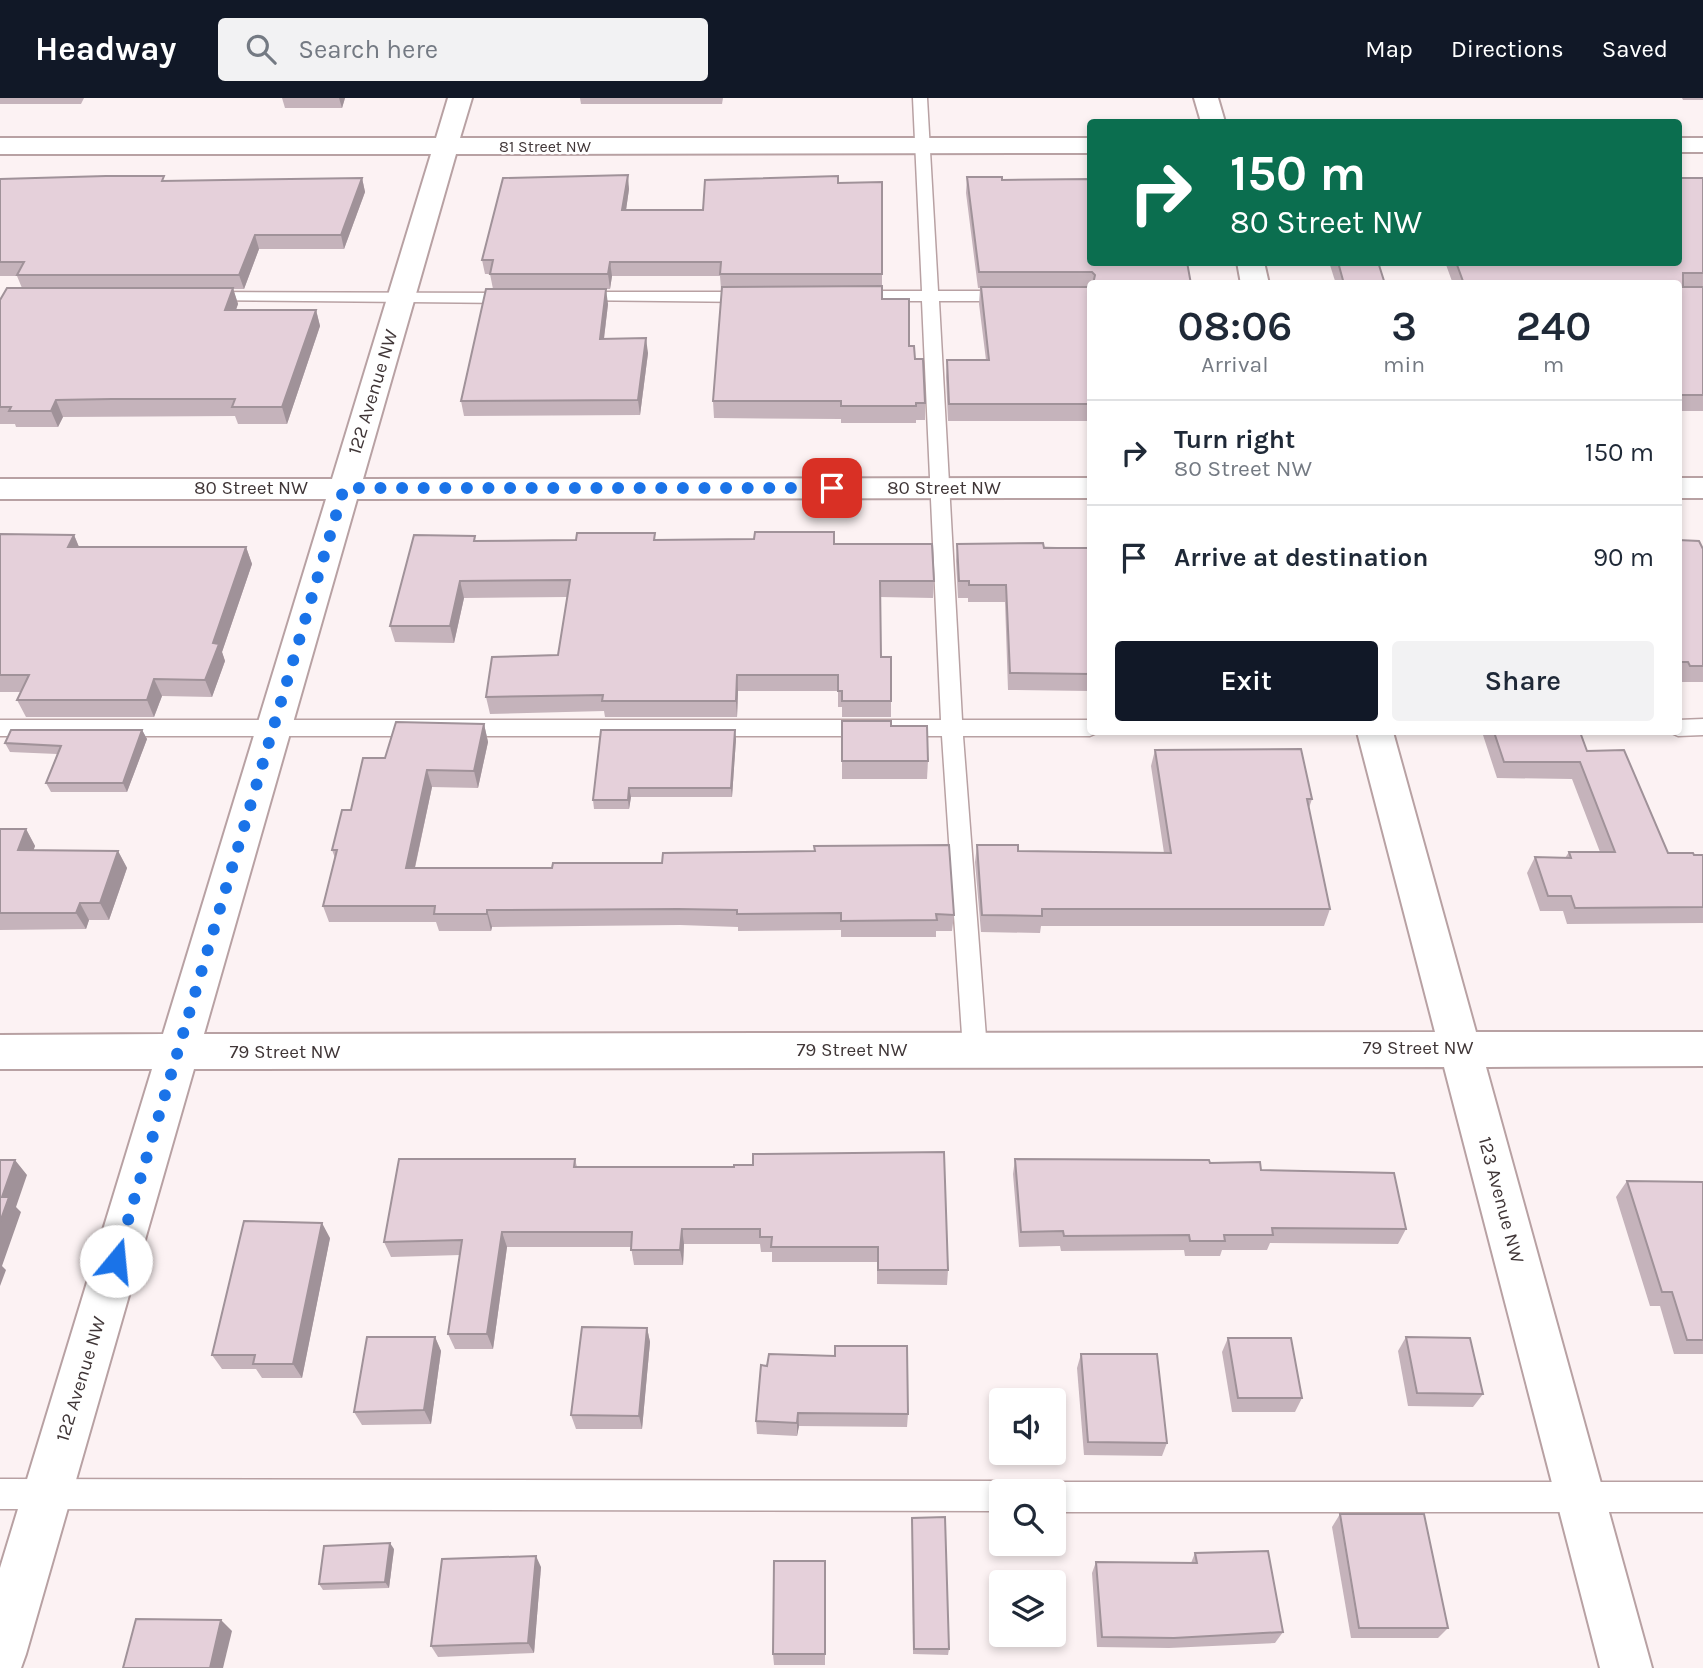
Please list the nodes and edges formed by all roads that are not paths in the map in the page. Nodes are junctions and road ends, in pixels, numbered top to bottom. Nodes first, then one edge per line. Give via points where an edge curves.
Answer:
1 (460, 98) edge
2 (920, 98) edge
3 (1206, 98) edge
4 (1212, 119) edge
5 (1682, 145) edge
6 (1703, 145) edge
7 (0, 146) edge
8 (446, 146) junction
9 (1087, 146) edge
10 (925, 147) junction
11 (833, 296) edge
12 (930, 296) junction
13 (1024, 296) edge
14 (193, 297) edge
15 (763, 297) edge
16 (401, 298) junction
17 (526, 298) edge
18 (554, 298) edge
19 (344, 488) junction
20 (940, 488) junction
21 (1087, 488) edge
22 (1682, 488) edge
23 (1703, 488) edge
24 (0, 489) edge
25 (1682, 727) edge
26 (1703, 727) edge
27 (0, 728) edge
28 (274, 728) junction
29 (952, 728) junction
30 (1087, 728) edge
31 (1376, 735) edge
32 (1460, 1048) junction
33 (1703, 1049) edge
34 (975, 1050) junction
35 (0, 1052) edge
36 (178, 1053) junction
37 (0, 1494) edge
38 (46, 1494) junction
39 (989, 1496) edge
40 (1066, 1497) edge
41 (1581, 1497) junction
42 (1703, 1497) edge
43 (0, 1654) edge
44 (1626, 1668) edge

1 - 8 street, 122 Avenue NW
2 - 10 lane
3 - 4 street
5 - 6 street
7 - 8 street, 81 Street NW
8 - 10 street, 81 Street NW
8 - 16 street, 122 Avenue NW
9 - 10 street, 81 Street NW
10 - 12 lane
11 - 12 lane
12 - 13 lane
12 - 20 lane
14 - 16 lane
15 - 18 lane
16 - 17 lane
16 - 19 street, 122 Avenue NW
19 - 20 street, 80 Street NW
19 - 24 street, 80 Street NW
19 - 28 street, 122 Avenue NW
20 - 21 street, 80 Street NW
20 - 29 lane
22 - 23 street
25 - 26 lane
27 - 28 lane
28 - 29 lane
28 - 36 street, 122 Avenue NW
29 - 30 lane
29 - 34 lane
31 - 32 street, 123 Avenue NW
32 - 33 street, 79 Street NW
32 - 34 street, 79 Street NW
32 - 41 street, 123 Avenue NW
34 - 36 street, 79 Street NW
35 - 36 street, 79 Street NW
36 - 38 street, 122 Avenue NW
37 - 38 lane
38 - 39 lane
38 - 43 street, 122 Avenue NW
40 - 41 lane
41 - 42 lane
41 - 44 street, 123 Avenue NW

